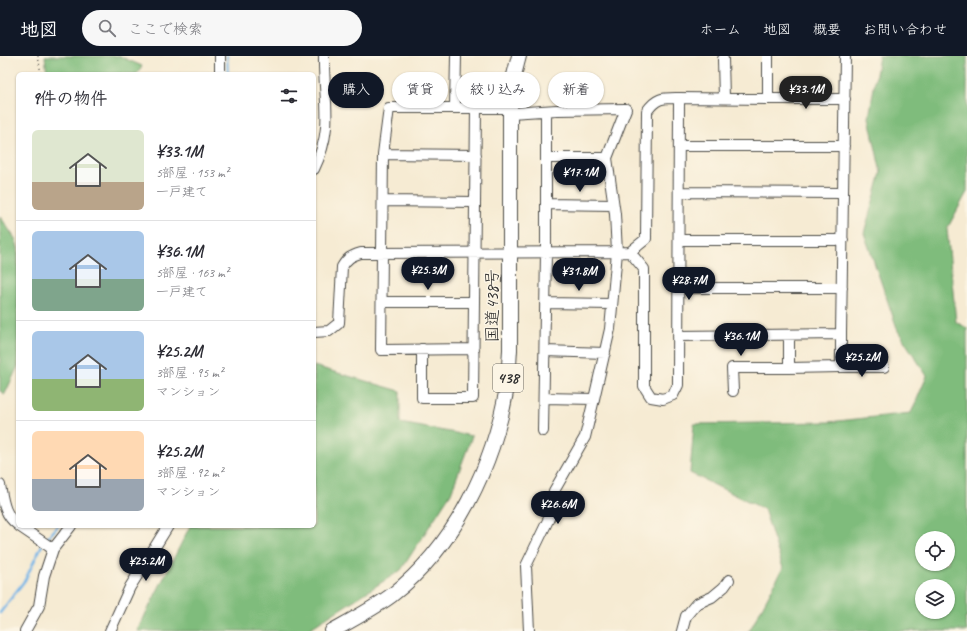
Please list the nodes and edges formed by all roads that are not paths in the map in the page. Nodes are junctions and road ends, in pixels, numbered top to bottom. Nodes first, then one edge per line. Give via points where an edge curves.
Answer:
1 (220, 56) edge
2 (324, 56) edge
3 (456, 56) edge
4 (519, 56) edge
5 (768, 56) edge
6 (845, 56) edge
7 (723, 59) dead end
8 (220, 72) edge
9 (679, 98) junction
10 (724, 98) junction
11 (768, 99) junction
12 (845, 99) junction
13 (455, 108) joint
14 (476, 108) joint
15 (510, 110) junction
16 (546, 111) junction
17 (679, 146) junction
18 (844, 146) junction
19 (383, 154) junction
20 (476, 156) junction
21 (546, 158) junction
22 (607, 158) junction
23 (316, 164) edge
24 (679, 192) junction
25 (843, 193) junction
26 (382, 201) junction
27 (475, 202) junction
28 (546, 204) junction
29 (613, 205) junction
30 (679, 240) junction
31 (843, 240) junction
32 (617, 252) junction
33 (630, 252) junction
34 (382, 253) junction
35 (474, 253) junction
36 (509, 253) junction
37 (546, 253) junction
38 (678, 288) junction
39 (842, 288) junction
40 (382, 302) junction
41 (474, 302) junction
42 (545, 303) junction
43 (612, 304) junction
44 (316, 332) edge
45 (789, 334) junction
46 (841, 334) junction
47 (678, 336) junction
48 (474, 349) junction
49 (422, 350) junction
50 (545, 351) junction
51 (604, 353) junction
52 (841, 367) junction
53 (884, 367) dead end
54 (789, 368) junction
55 (733, 391) dead end
56 (544, 398) junction
57 (594, 399) junction
58 (543, 431) dead end
59 (0, 485) edge
60 (16, 523) edge
61 (22, 528) edge
62 (68, 528) edge
63 (167, 528) edge
64 (47, 545) junction
65 (729, 580) dead end
66 (25, 631) edge
67 (110, 631) edge
68 (332, 631) edge
69 (529, 631) edge
70 (682, 631) edge

1 - 8 street
2 - 23 street via 327,129
3 - 13 street
4 - 15 highway, 国道438号 / 438 via 512,83
5 - 11 street
6 - 12 street
7 - 10 street
9 - 10 street
9 - 17 street
9 - 33 street via 662,98 653,102 647,111 646,239
10 - 11 street
11 - 12 street
12 - 18 street
13 - 19 street via 389,108
14 - 15 street
14 - 20 street
15 - 16 street
15 - 36 highway, 国道438号 / 438
16 - 21 street
16 - 22 street via 626,109
17 - 18 street
17 - 24 street
18 - 25 street
19 - 20 street
19 - 26 street
20 - 27 street
21 - 22 street
21 - 28 street
22 - 29 street
24 - 25 street
24 - 30 street
25 - 31 street
26 - 27 street
26 - 34 street
27 - 35 street
28 - 29 street
28 - 37 street
29 - 32 street
30 - 31 street
30 - 38 street
31 - 39 street
32 - 33 street
32 - 37 street
32 - 43 street
33 - 47 street via 644,269 644,386 651,396 663,399 673,395 676,390
34 - 35 street
34 - 40 street
34 - 44 street via 361,253 345,261 342,267 339,323 330,331
35 - 36 street
35 - 41 street
36 - 37 street
36 - 68 highway, 国道438号 / 438 via 510,350 507,386 491,449 467,505 435,551 392,595
37 - 42 street
38 - 39 street
38 - 47 street
39 - 46 street
40 - 41 street
40 - 49 street via 381,350
41 - 48 street
42 - 43 street
42 - 50 street
43 - 51 street via 610,329
45 - 46 street
45 - 47 street
45 - 54 street
46 - 52 street
48 - 49 street
48 - 49 street via 473,398 422,398
50 - 51 street
50 - 56 street
51 - 57 street
52 - 53 street
52 - 54 street
54 - 55 street via 732,368
56 - 57 street
56 - 58 street
57 - 69 street via 585,437 554,490 552,512 526,566
59 - 60 street via 5,512
61 - 64 street
62 - 64 street
63 - 67 street via 130,587
64 - 66 street via 39,606
65 - 70 street via 712,597 696,604 686,616

